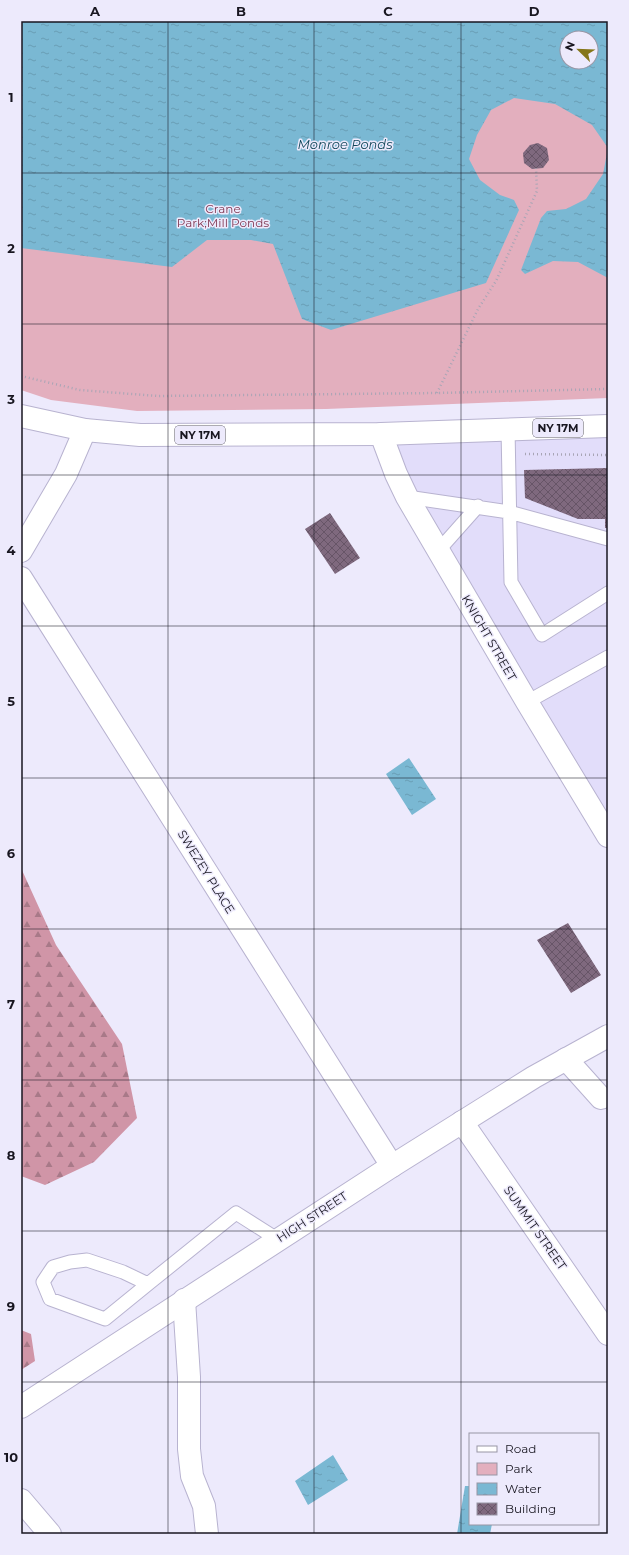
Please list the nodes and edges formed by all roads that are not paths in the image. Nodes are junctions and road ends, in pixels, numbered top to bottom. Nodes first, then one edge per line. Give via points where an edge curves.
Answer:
1 (21, 416) edge
2 (608, 426) edge
3 (508, 429) junction
4 (85, 430) junction
5 (381, 434) junction
6 (407, 497) junction
7 (478, 506) junction
8 (509, 512) junction
9 (608, 539) edge
10 (21, 551) edge
11 (438, 551) junction
12 (21, 578) edge
13 (608, 593) edge
14 (608, 657) edge
15 (527, 702) junction
16 (608, 836) edge
17 (608, 1036) edge
18 (566, 1059) junction
19 (601, 1098) dead end
20 (462, 1122) junction
21 (392, 1166) junction
22 (277, 1240) junction
23 (148, 1284) junction
24 (184, 1300) junction
25 (608, 1334) edge
26 (21, 1407) edge
27 (21, 1500) edge
28 (50, 1534) edge
29 (207, 1534) edge

1 - 4 street, NY 17M
2 - 3 street, NY 17M
3 - 5 street, NY 17M
3 - 8 lane
4 - 5 street, NY 17M via 140,435
4 - 10 street via 66,474
5 - 6 street, KNIGHT STREET
6 - 7 lane
6 - 11 street, KNIGHT STREET
7 - 8 lane
7 - 11 lane
8 - 9 lane
8 - 13 lane via 511,582 542,635
11 - 15 street, KNIGHT STREET
12 - 21 street, SWEZEY PLACE
14 - 15 lane
15 - 16 street, KNIGHT STREET
17 - 18 street, HIGH STREET
18 - 19 street
18 - 20 street, HIGH STREET
20 - 21 street, HIGH STREET
20 - 25 street, SUMMIT STREET
21 - 22 street, HIGH STREET
22 - 23 lane via 236,1213
22 - 24 street, HIGH STREET
23 - 23 lane via 105,1319 50,1299 43,1282 53,1268 87,1260 123,1272
24 - 26 street, HIGH STREET
24 - 29 street via 190,1377 189,1449 192,1476 204,1506
27 - 28 street

